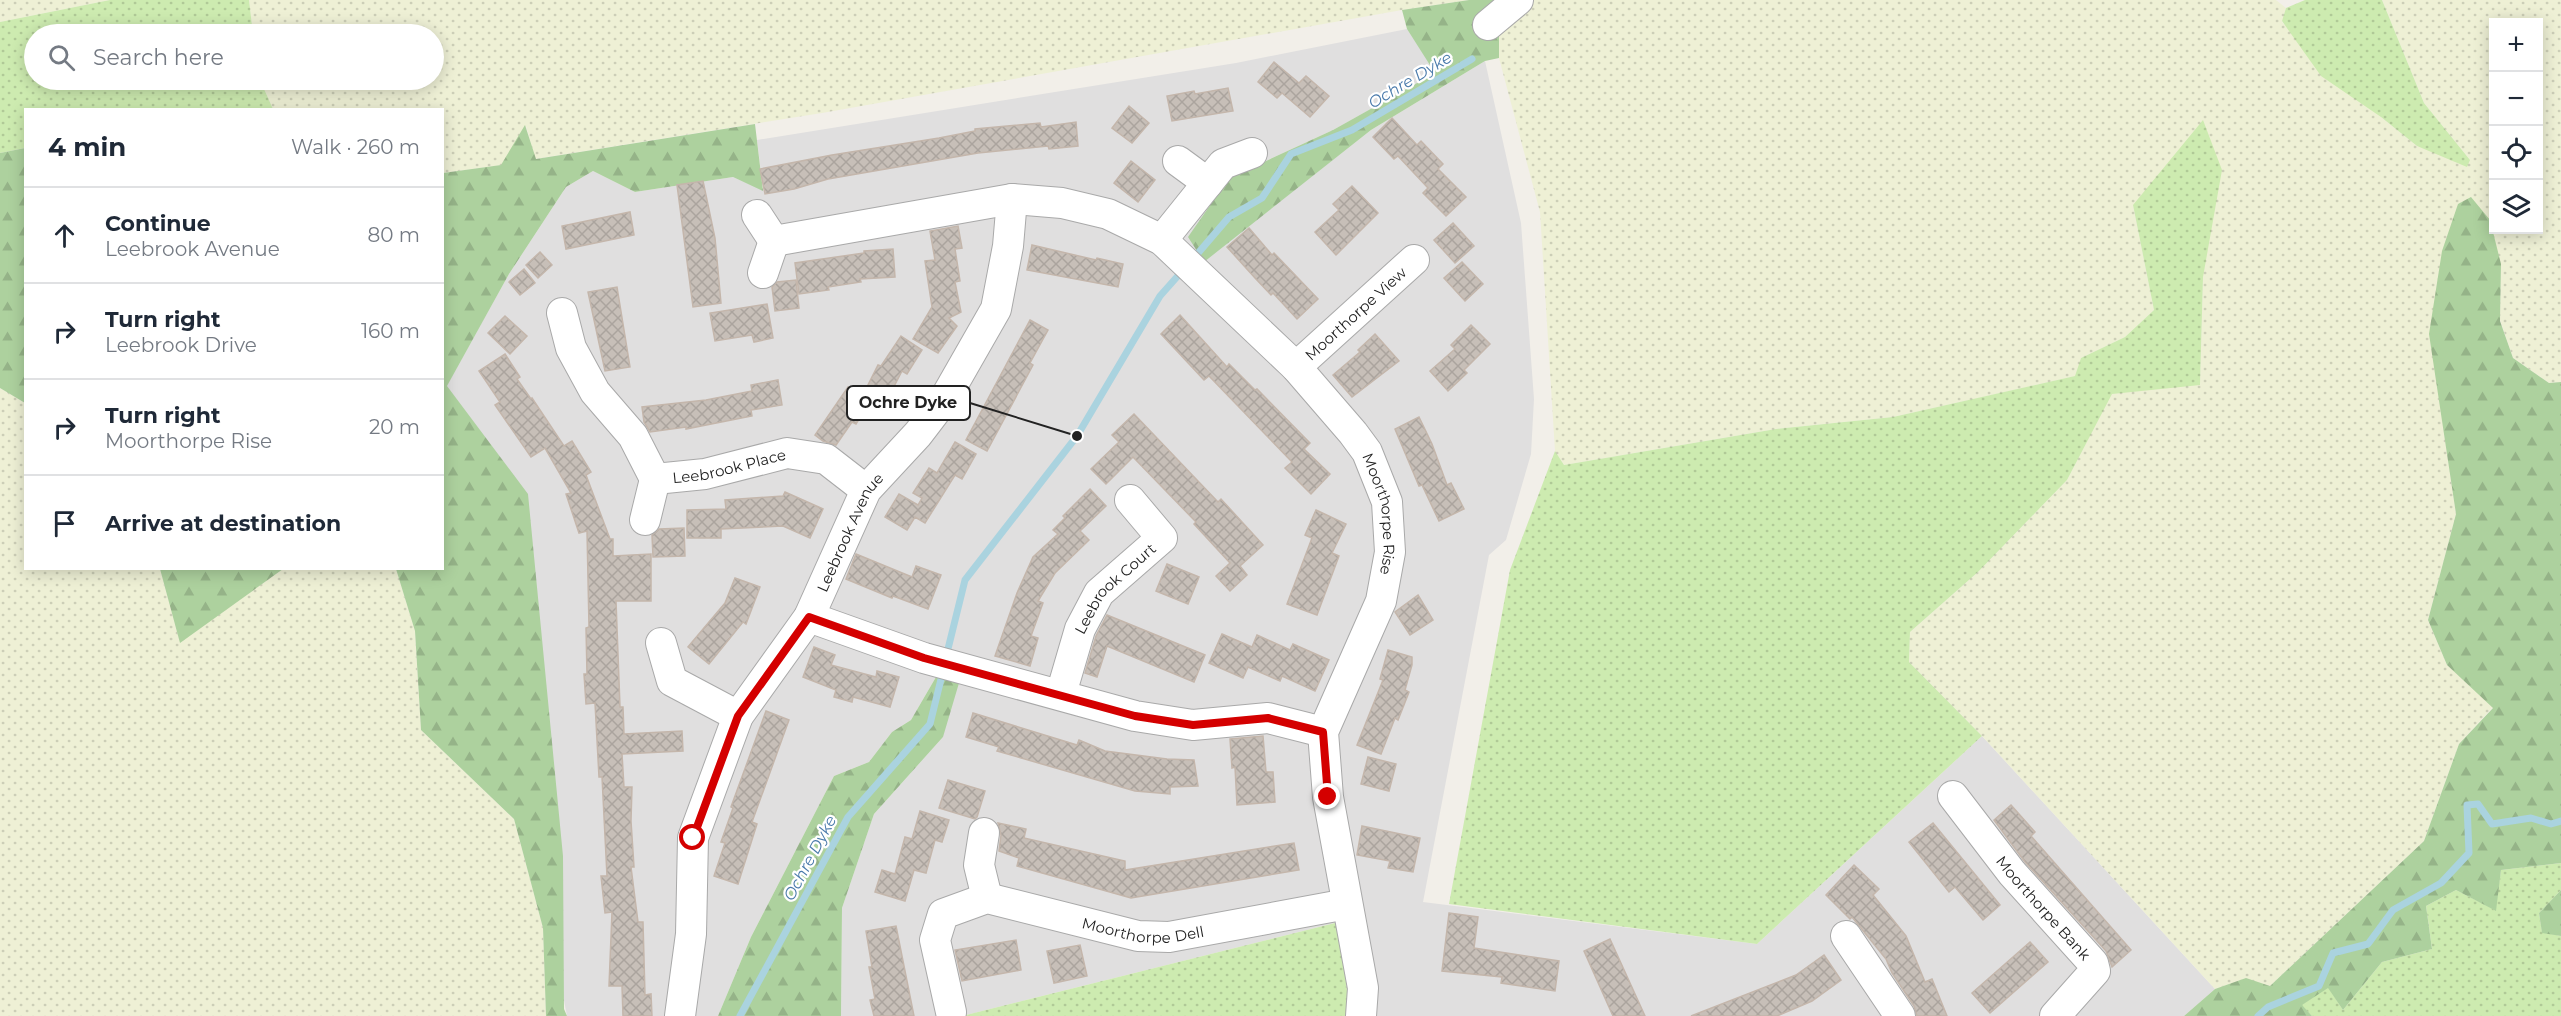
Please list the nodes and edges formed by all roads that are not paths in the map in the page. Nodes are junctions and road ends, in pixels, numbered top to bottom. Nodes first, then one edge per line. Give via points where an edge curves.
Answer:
1 (1518, 0) edge
2 (1488, 25) dead end
3 (1252, 153) dead end
4 (1178, 161) dead end
5 (1208, 183) junction
6 (1012, 199) junction
7 (757, 215) dead end
8 (774, 241) junction
9 (1166, 244) junction
10 (1414, 260) dead end
11 (764, 273) dead end
12 (562, 313) dead end
13 (1296, 367) junction
14 (655, 480) junction
15 (866, 490) junction
16 (1130, 500) dead end
17 (645, 519) dead end
18 (809, 617) junction
19 (661, 643) dead end
20 (1060, 694) junction
21 (738, 716) junction
22 (1323, 732) junction
23 (1953, 796) dead end
24 (984, 833) dead end
25 (987, 898) junction
26 (1347, 904) junction
27 (1846, 936) dead end
28 (951, 1012) dead end
29 (680, 1016) edge
30 (1361, 1016) edge
31 (1900, 1016) edge
32 (2055, 1016) edge

1 - 2 street
3 - 5 street via 1223,164
4 - 5 street
5 - 9 street
6 - 8 street, Moorthorpe Rise
6 - 9 street, Moorthorpe Rise via 1062,203 1108,214
6 - 15 street, Leebrook Avenue via 996,309 944,399 918,434
7 - 8 street
8 - 11 street
9 - 13 street, Moorthorpe Rise
10 - 13 street, Moorthorpe View
12 - 14 street, Leebrook Place via 571,348 595,392 633,436
13 - 22 street, Moorthorpe Rise via 1367,452 1387,502 1389,523 1390,552 1381,602
14 - 15 street, Leebrook Place via 705,474 787,453 826,459
14 - 17 street, Leebrook Place
15 - 18 street, Leebrook Avenue
16 - 20 street, Leebrook Court via 1162,538 1099,593 1080,629
18 - 20 street via 924,658
18 - 21 street, Leebrook Avenue
19 - 21 street via 672,681
20 - 22 street via 1135,716 1193,725 1268,718
21 - 29 street, Leebrook Avenue via 693,838 691,934
22 - 26 street, Moorthorpe Rise via 1328,797
23 - 32 street, Moorthorpe Bank via 2012,873 2093,963 2095,971
24 - 25 street via 979,865
25 - 26 street, Moorthorpe Dell via 1138,936 1169,937
25 - 28 street via 943,914 935,940
26 - 30 street, Moorthorpe Rise via 1363,988
27 - 31 street

